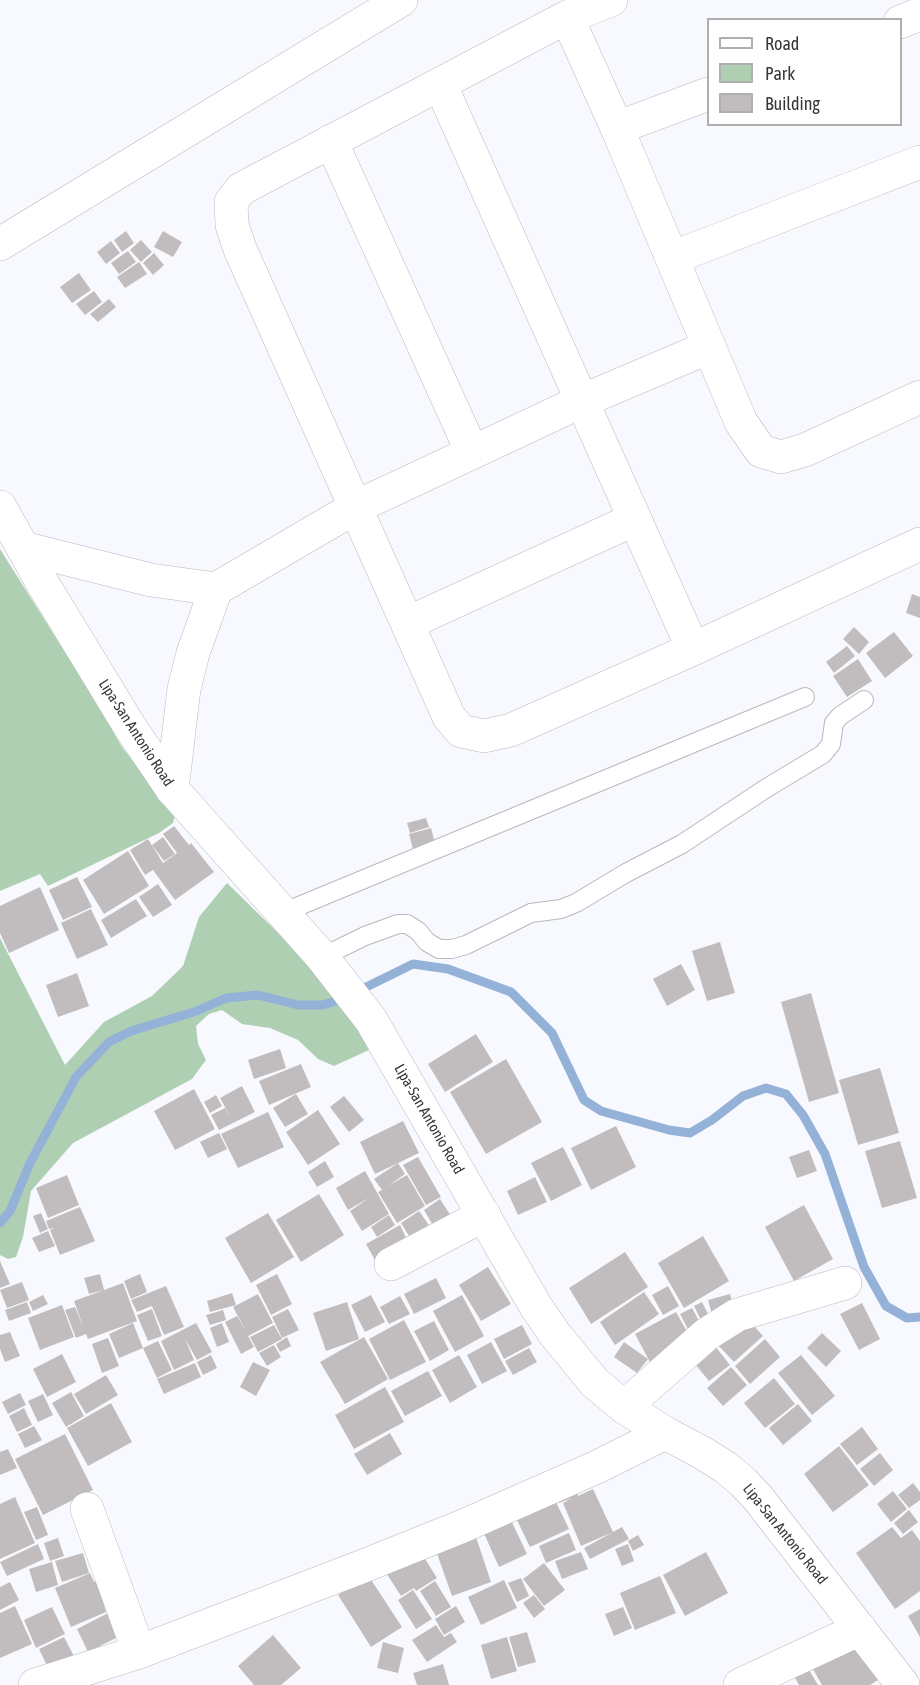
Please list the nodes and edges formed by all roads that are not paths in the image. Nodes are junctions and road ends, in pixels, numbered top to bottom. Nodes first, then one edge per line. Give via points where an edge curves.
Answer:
1 (401, 0) edge
2 (610, 0) edge
3 (920, 14) edge
4 (567, 17) junction
5 (902, 21) edge
6 (440, 84) junction
7 (707, 94) edge
8 (617, 128) junction
9 (331, 141) junction
10 (920, 162) edge
11 (0, 244) edge
12 (672, 258) junction
13 (709, 347) junction
14 (920, 397) edge
15 (582, 401) junction
16 (472, 452) junction
17 (0, 507) edge
18 (356, 507) junction
19 (635, 519) junction
20 (920, 544) edge
21 (23, 548) junction
22 (216, 589) junction
23 (408, 623) junction
24 (693, 649) junction
25 (805, 697) dead end
26 (864, 699) dead end
27 (172, 789) junction
28 (282, 913) junction
29 (326, 962) junction
30 (484, 1215) junction
31 (391, 1264) dead end
32 (845, 1283) dead end
33 (624, 1407) junction
34 (665, 1433) junction
35 (87, 1509) dead end
36 (860, 1629) junction
37 (139, 1652) junction
38 (35, 1685) edge
39 (740, 1685) edge
40 (903, 1685) edge

1 - 11 street
2 - 4 street
3 - 5 street
4 - 6 street
4 - 8 street
6 - 9 street
6 - 15 street
7 - 8 street
8 - 12 street
9 - 16 street
9 - 18 street via 241,189 231,202 232,225
10 - 12 street
12 - 13 street
13 - 14 street via 741,422 761,451 782,457
13 - 15 street
15 - 16 street
15 - 19 street
16 - 18 street
17 - 21 street, Lipa-San Antonio Road
18 - 22 street
18 - 23 street
19 - 23 street
19 - 24 street
20 - 24 street
21 - 22 street via 152,580
21 - 27 street, Lipa-San Antonio Road via 130,727
22 - 27 street via 184,689
23 - 24 street via 449,717 461,731 484,736 511,730
25 - 28 lane
26 - 29 lane via 834,723 831,744 823,754 682,844 576,903 531,913 452,949 439,949 407,924 398,924 365,936
27 - 28 street, Lipa-San Antonio Road
28 - 29 street, Lipa-San Antonio Road
29 - 30 street, Lipa-San Antonio Road via 371,1020
30 - 31 street
30 - 33 street, Lipa-San Antonio Road via 554,1334 594,1382
32 - 33 street via 737,1315 707,1334
33 - 34 street, Lipa-San Antonio Road
34 - 36 street, Lipa-San Antonio Road via 725,1467 759,1498
34 - 37 street via 463,1526
35 - 37 street
36 - 39 street
36 - 40 street, Lipa-San Antonio Road
37 - 38 street

